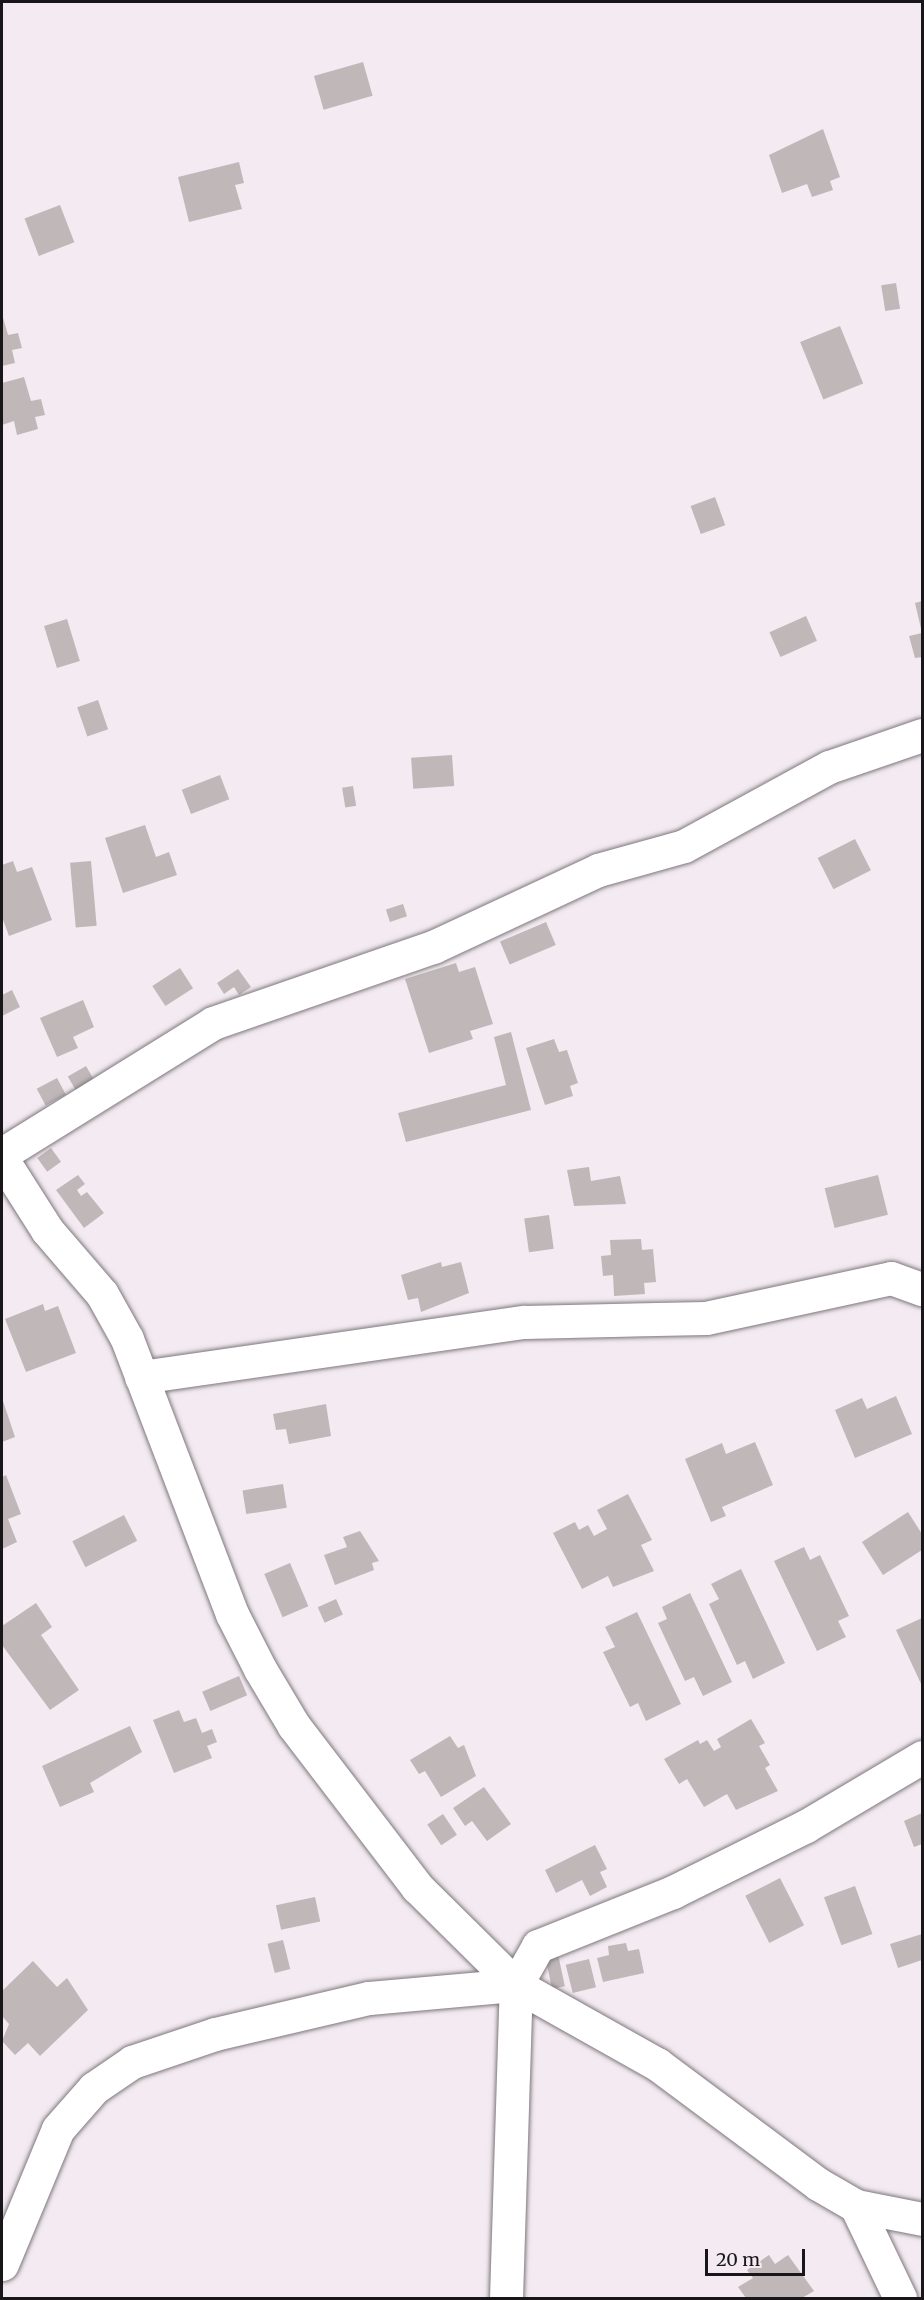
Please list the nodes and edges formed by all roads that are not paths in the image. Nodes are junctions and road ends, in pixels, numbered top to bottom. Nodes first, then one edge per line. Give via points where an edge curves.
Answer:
1 (922, 735) edge
2 (2, 1154) edge
3 (2, 1159) edge
4 (922, 1289) edge
5 (141, 1377) junction
6 (922, 1757) edge
7 (516, 1985) junction
8 (856, 2206) junction
9 (922, 2218) edge
10 (2, 2265) edge
11 (506, 2298) edge
12 (900, 2298) edge

1 - 2 street via 829,767 684,846 597,870 433,947 213,1023
3 - 5 street via 47,1230 102,1294
4 - 5 street via 891,1278 706,1318 525,1322
5 - 7 street via 232,1614 294,1726 417,1887
6 - 7 street via 806,1826 684,1887 538,1946
7 - 8 street via 657,2064 818,2184
7 - 10 street via 369,1998 214,2034 132,2062 94,2088 58,2129
7 - 11 street
8 - 9 street
8 - 12 street

